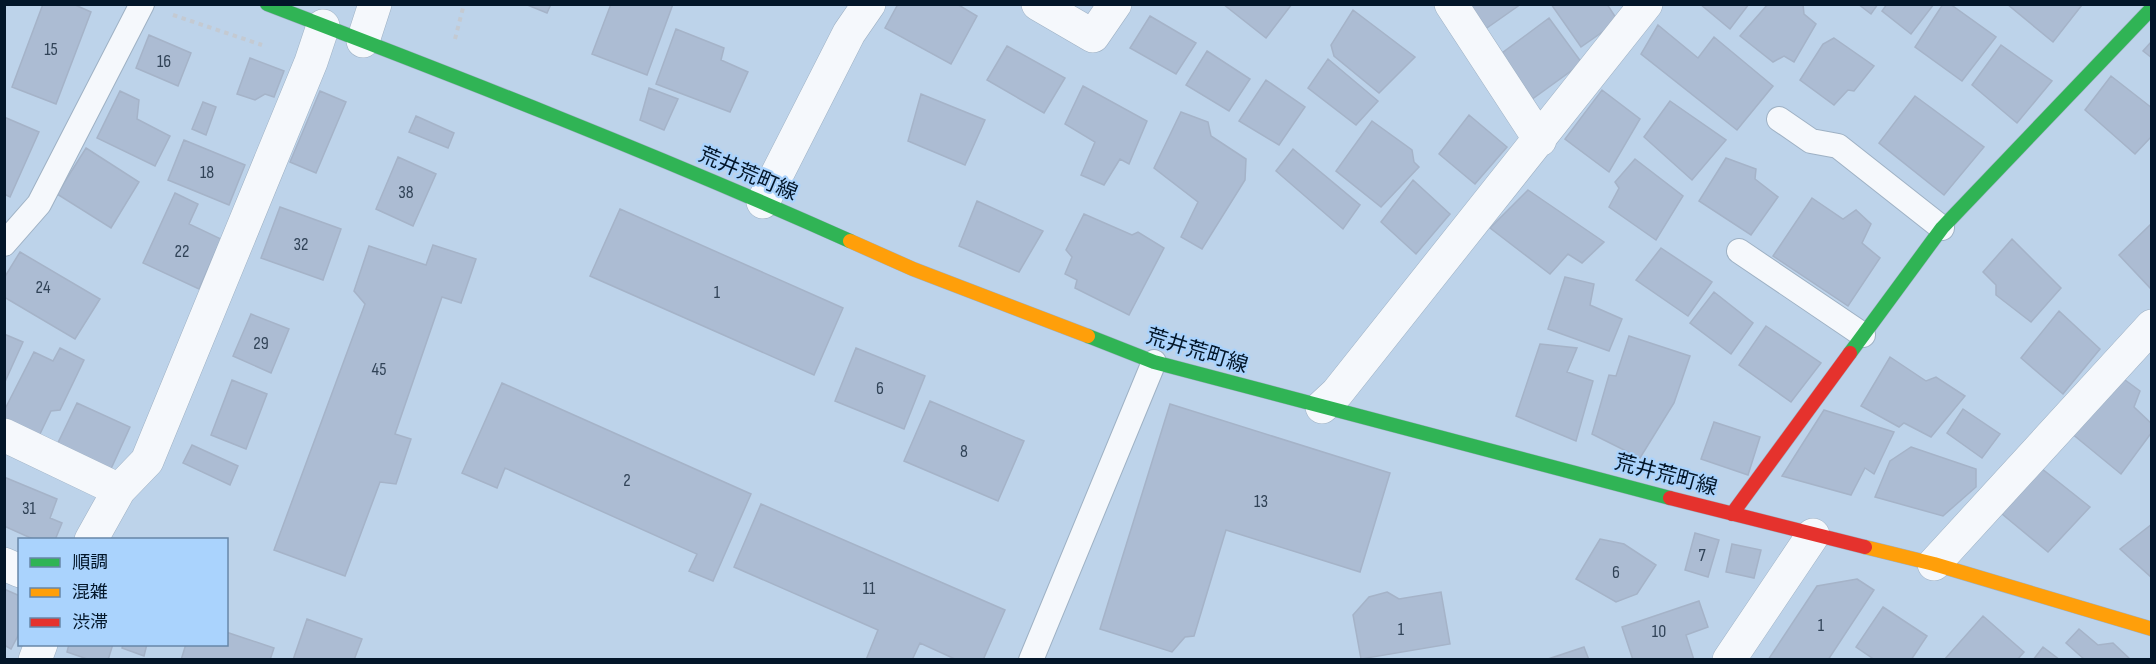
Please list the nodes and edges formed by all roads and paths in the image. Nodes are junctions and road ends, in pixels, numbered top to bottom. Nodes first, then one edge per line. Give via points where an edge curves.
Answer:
1 (142, 4) edge
2 (267, 4) edge
3 (375, 4) edge
4 (869, 4) edge
5 (1038, 4) edge
6 (1115, 4) edge
7 (1451, 4) edge
8 (1646, 4) edge
9 (2151, 8) edge
10 (323, 26) junction
11 (363, 41) junction
12 (1779, 120) dead end
13 (1540, 140) junction
14 (763, 202) junction
15 (1942, 228) junction
16 (4, 244) edge
17 (1739, 251) dead end
18 (2151, 326) edge
19 (1863, 335) junction
20 (1154, 362) junction
21 (1322, 407) junction
22 (4, 435) edge
23 (119, 490) junction
24 (1732, 514) junction
25 (1813, 535) junction
26 (92, 538) edge
27 (4, 564) edge
28 (1934, 564) junction
29 (18, 571) edge
30 (2151, 629) edge
31 (41, 646) edge
32 (35, 660) edge
33 (1031, 660) edge
34 (1729, 660) edge

1 - 16 lane via 39,204
2 - 10 main road, 荒井荒町線
3 - 11 street
4 - 14 street via 844,43
5 - 6 street via 1093,36
7 - 13 street
8 - 13 street
9 - 15 main road
10 - 11 main road, 荒井荒町線
10 - 23 street via 147,461
11 - 14 main road, 荒井荒町線
12 - 15 lane via 1812,141 1838,146
13 - 21 street
14 - 20 main road, 荒井荒町線 via 913,269
15 - 19 main road
17 - 19 lane
18 - 28 street
19 - 24 main road
20 - 21 main road, 荒井荒町線
20 - 33 lane
21 - 24 main road, 荒井荒町線
22 - 23 street
23 - 26 street
24 - 25 main road, 荒井荒町線
25 - 28 main road, 荒井荒町線
25 - 34 street
27 - 29 street
28 - 30 main road, 荒井荒町線
31 - 32 street

